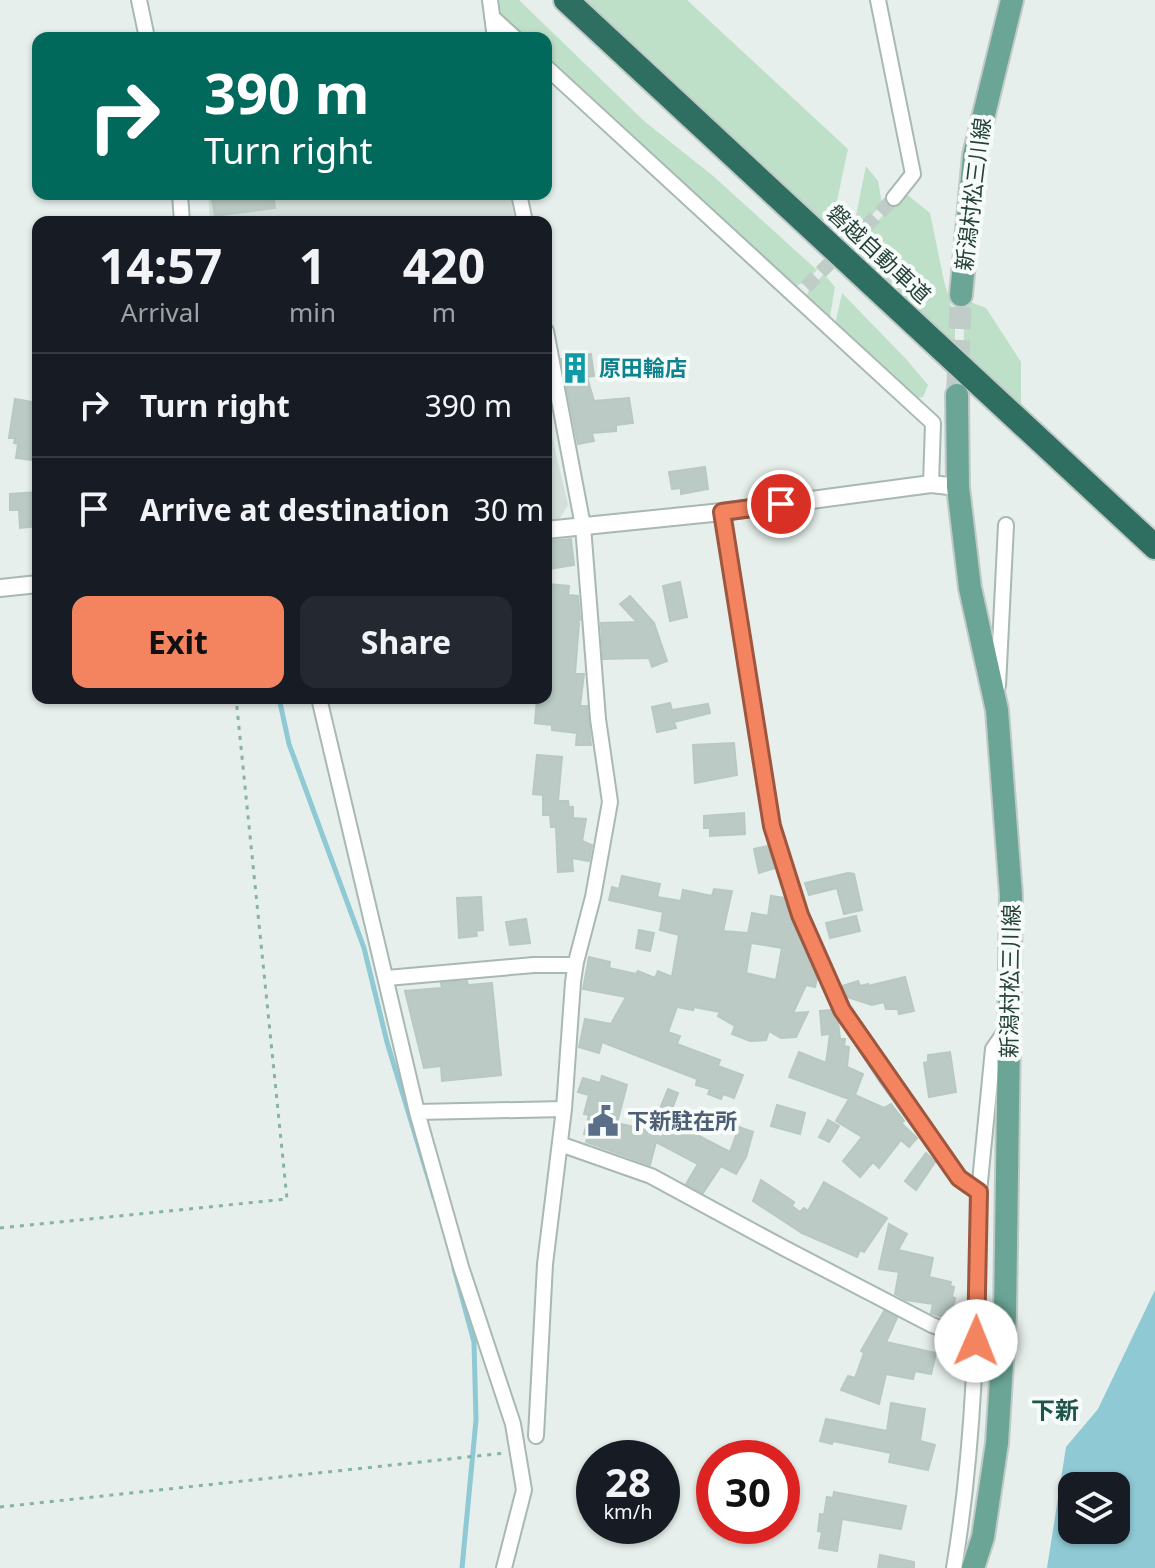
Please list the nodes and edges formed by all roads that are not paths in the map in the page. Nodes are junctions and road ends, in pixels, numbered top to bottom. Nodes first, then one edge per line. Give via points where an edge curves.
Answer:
1 (139, 0) edge
2 (490, 0) edge
3 (566, 0) edge
4 (878, 0) edge
5 (1012, 0) edge
6 (492, 17) junction
7 (146, 32) edge
8 (494, 32) edge
9 (508, 32) edge
10 (552, 72) edge
11 (894, 198) tunnel mouth
12 (961, 295) tunnel mouth
13 (552, 363) edge
14 (957, 395) tunnel mouth
15 (931, 484) junction
16 (958, 487) junction
17 (722, 512) junction
18 (1006, 525) dead end
19 (583, 526) junction
20 (552, 529) edge
21 (1155, 547) edge
22 (32, 585) edge
23 (0, 588) edge
24 (320, 704) edge
25 (997, 710) junction
26 (575, 965) junction
27 (387, 978) junction
28 (1009, 1026) junction
29 (564, 1109) junction
30 (417, 1112) junction
31 (560, 1144) junction
32 (979, 1192) junction
33 (976, 1341) junction
34 (536, 1436) dead end
35 (504, 1568) edge
36 (954, 1568) edge
37 (973, 1568) edge

1 - 7 street
2 - 6 street
3 - 21 highway, 磐越自動車道
4 - 11 street via 913,174
5 - 12 main road, 新潟村松三川線 via 974,155
6 - 8 street
6 - 9 street
10 - 15 street via 802,292 933,423
13 - 19 street
14 - 16 main road, 新潟村松三川線
15 - 16 street
15 - 17 street
16 - 25 main road, 新潟村松三川線 via 970,588
17 - 19 street
17 - 32 street via 772,826 800,915 842,1010 959,1178
18 - 25 street
19 - 20 street
19 - 26 street via 610,802
22 - 23 street
24 - 27 street
25 - 28 main road, 新潟村松三川線 via 1011,895
26 - 27 street
26 - 29 street
27 - 30 street
28 - 32 street via 993,1049
28 - 37 main road, 新潟村松三川線 via 1007,1254 998,1429 983,1537
29 - 30 street
29 - 31 street
30 - 35 street via 513,1424 524,1490
31 - 33 street via 651,1176 932,1325
31 - 34 street via 545,1264
32 - 33 street
33 - 36 street via 966,1497

